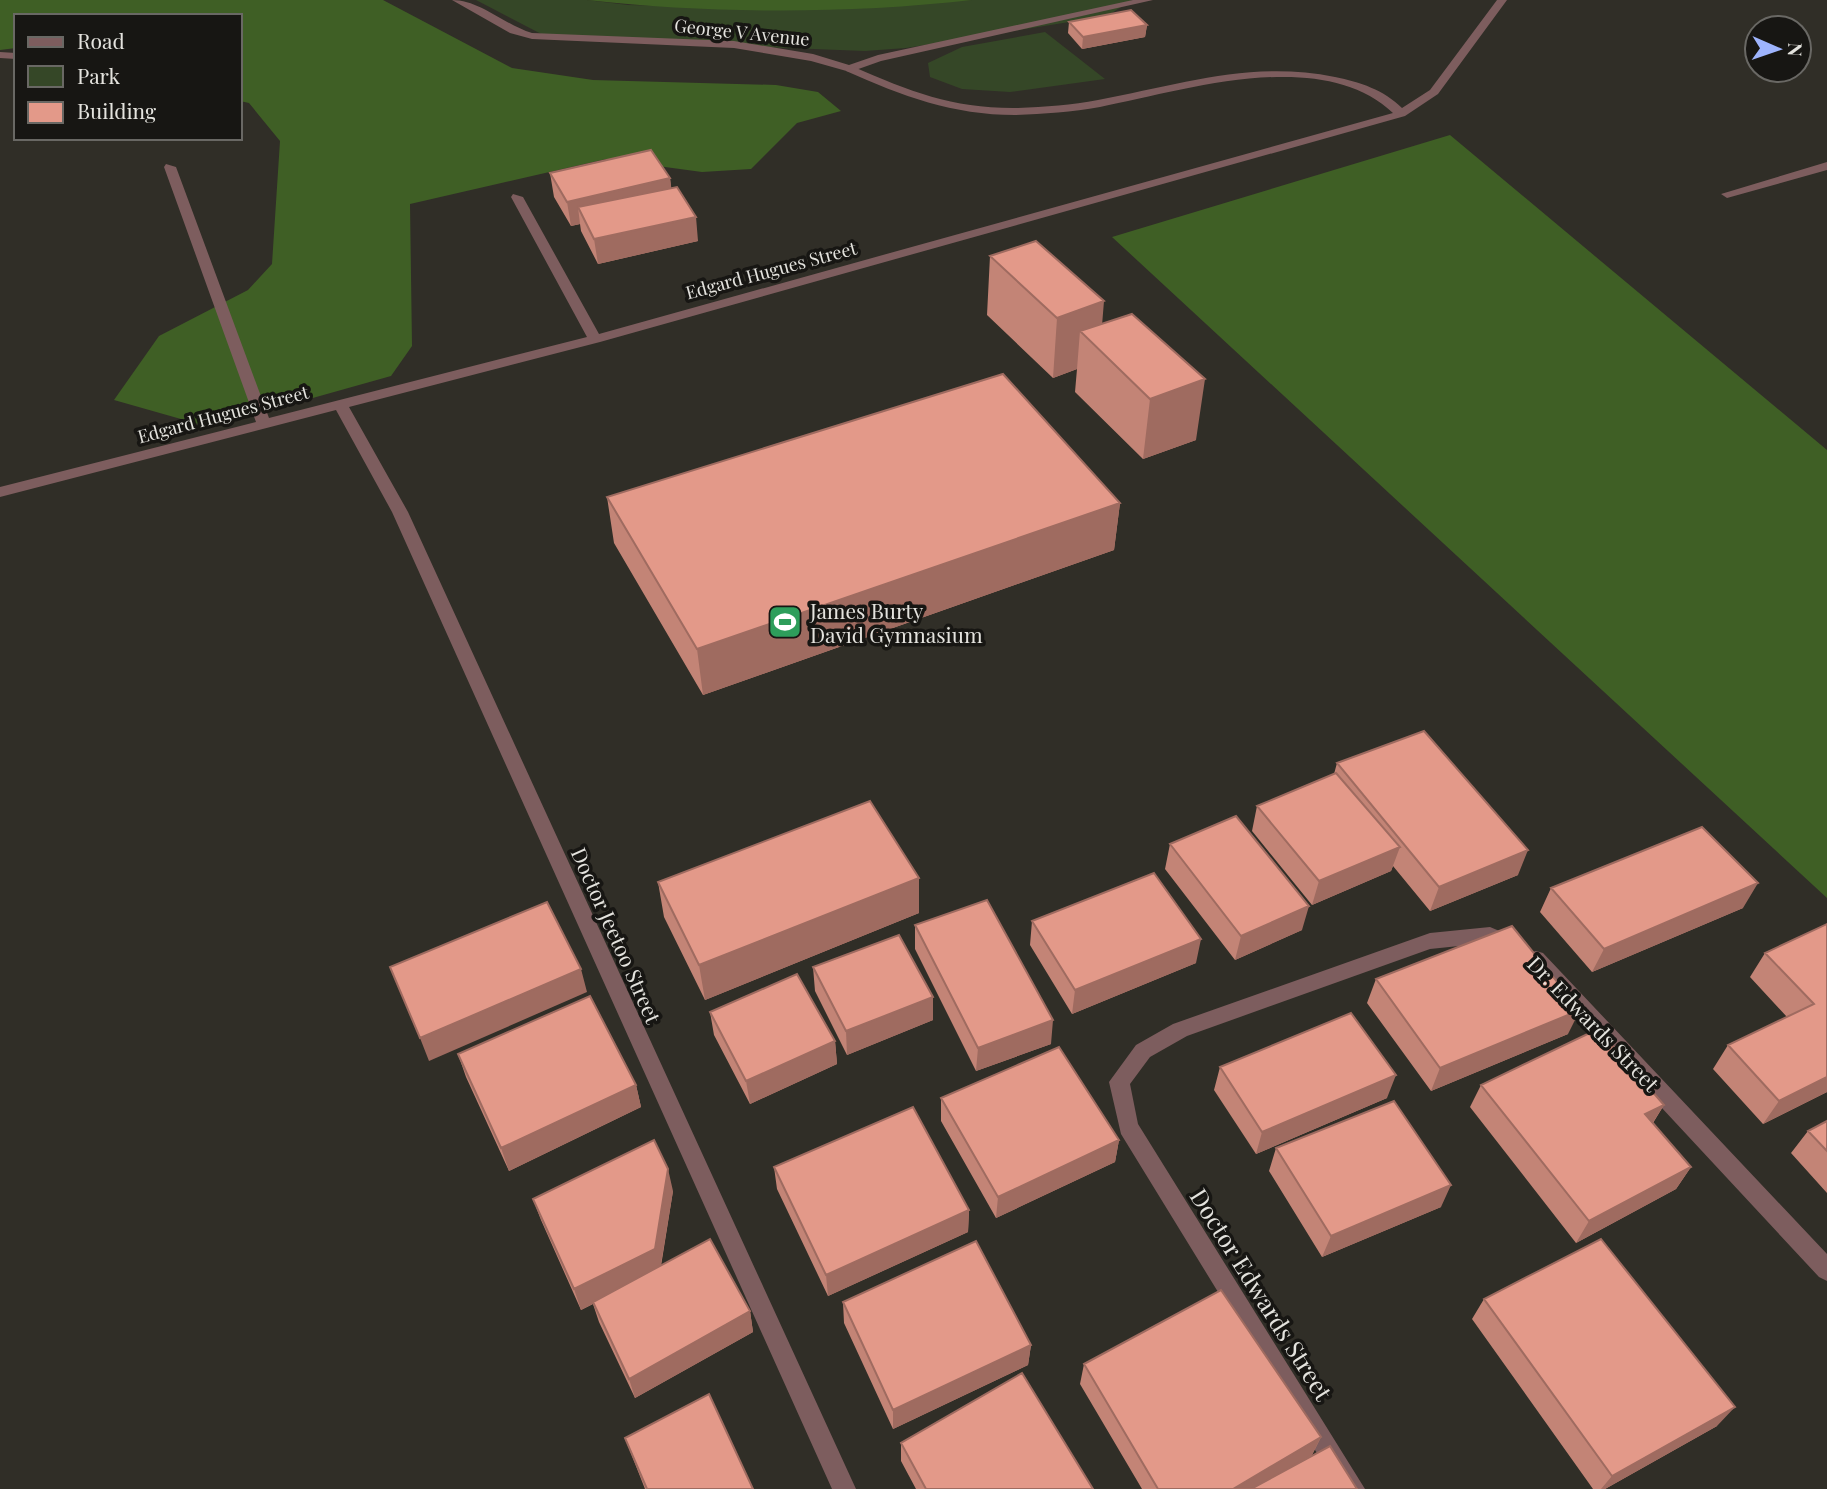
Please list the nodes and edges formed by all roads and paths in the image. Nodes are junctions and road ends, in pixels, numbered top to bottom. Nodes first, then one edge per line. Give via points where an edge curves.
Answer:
1 (457, 0) edge
2 (1149, 0) edge
3 (1502, 0) edge
4 (849, 69) junction
5 (1401, 114) junction
6 (1827, 166) edge
7 (170, 167) dead end
8 (1727, 194) dead end
9 (517, 197) dead end
10 (595, 339) junction
11 (340, 404) junction
12 (264, 423) junction
13 (0, 492) edge
14 (1128, 1127) joint
15 (1827, 1270) edge
16 (844, 1489) edge
17 (1353, 1489) edge

1 - 4 street, George V Avenue via 532,36 768,49 814,56
2 - 4 street via 878,58
3 - 5 street, Edgard Hugues Street via 1434,92
4 - 5 street, George V Avenue via 945,106 1002,110 1060,109 1265,71 1310,73 1359,87 1390,101
5 - 10 street, Edgard Hugues Street
6 - 8 street
7 - 12 street
9 - 10 street
10 - 11 street, Edgard Hugues Street
11 - 12 street, Edgard Hugues Street
11 - 16 street, Doctor Jeetoo Street via 400,512
12 - 13 street, Edgard Hugues Street
14 - 15 street, Dr. Edwards Street via 1119,1083 1143,1051 1180,1030 1430,942 1490,935 1534,956
14 - 17 street, Doctor Edwards Street

